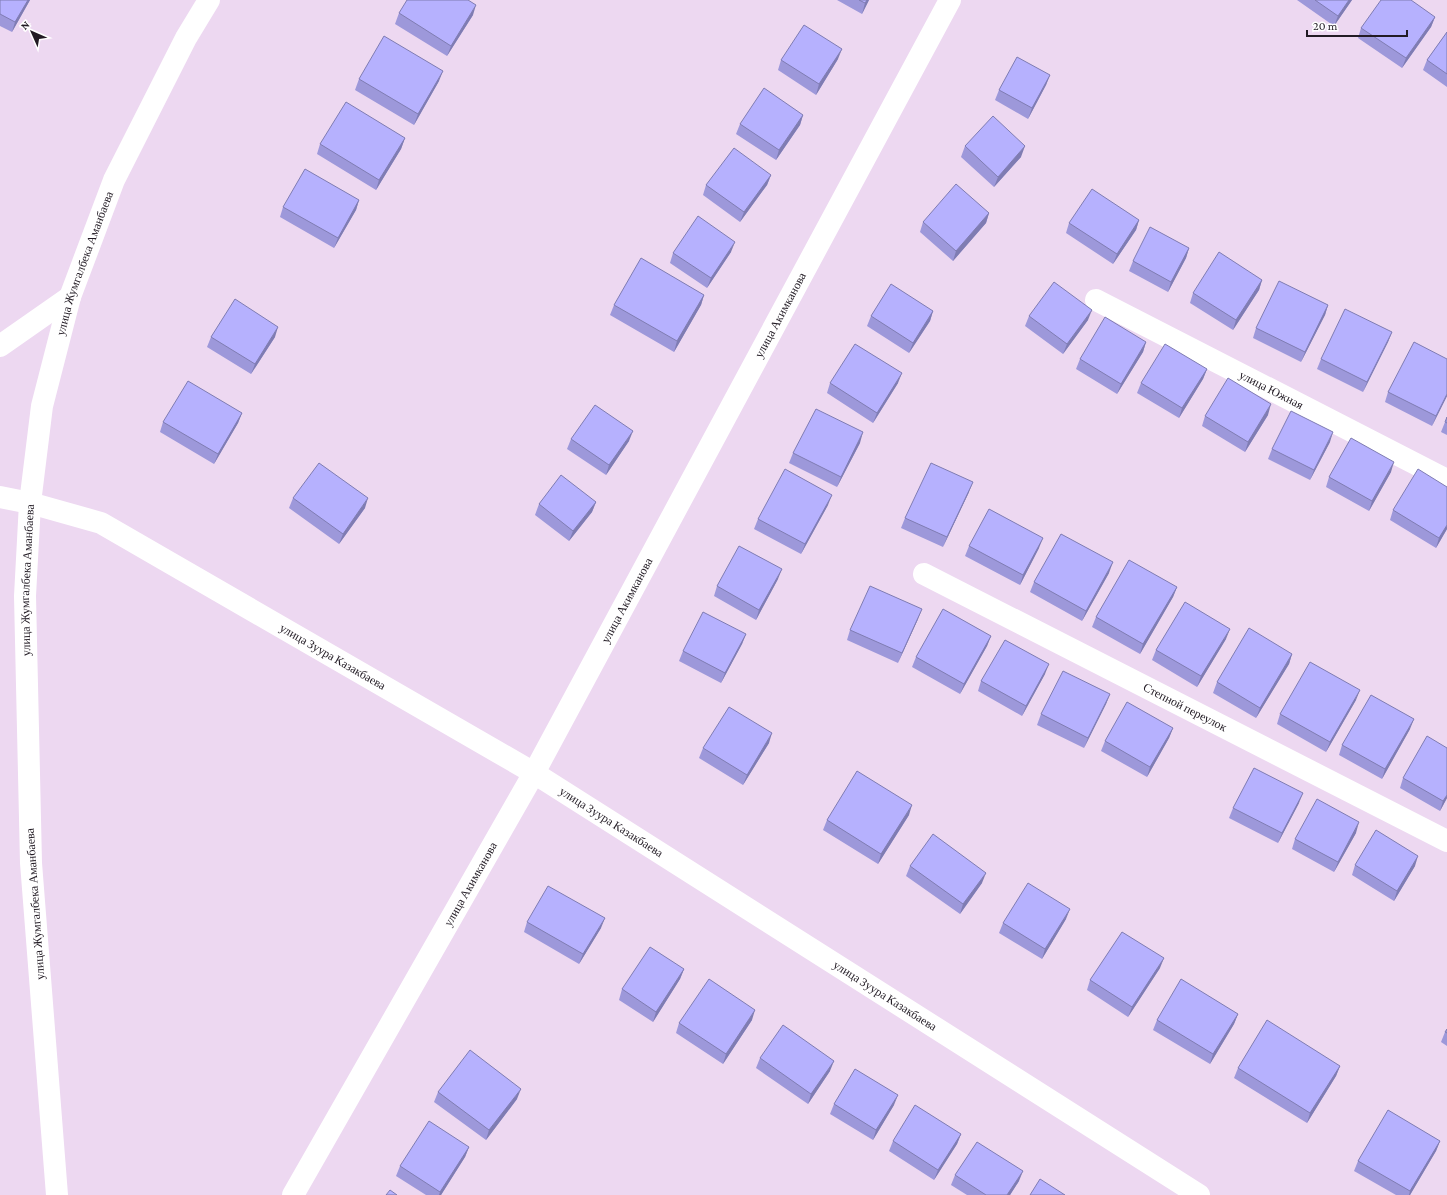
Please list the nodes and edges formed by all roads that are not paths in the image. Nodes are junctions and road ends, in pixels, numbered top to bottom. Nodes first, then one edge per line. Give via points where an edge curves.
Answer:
1 (208, 0) edge
2 (950, 0) edge
3 (70, 297) junction
4 (1096, 300) dead end
5 (0, 346) edge
6 (1447, 480) edge
7 (0, 496) edge
8 (30, 503) junction
9 (924, 574) dead end
10 (534, 773) junction
11 (1447, 841) edge
12 (57, 1195) edge
13 (293, 1195) edge
14 (1199, 1195) edge

1 - 3 street, улица Жумгалбека Аманбаева via 114,180
2 - 10 street, улица Акимканова
3 - 5 street
3 - 8 street, улица Жумгалбека Аманбаева via 42,406
4 - 6 street, улица Южная
7 - 8 street, улица Зуура Казакбаева
8 - 10 street, улица Зуура Казакбаева via 101,523
8 - 12 street, улица Жумгалбека Аманбаева via 25,596 31,863
9 - 11 street, Степной переулок
10 - 13 street, улица Акимканова
10 - 14 street, улица Зуура Казакбаева

